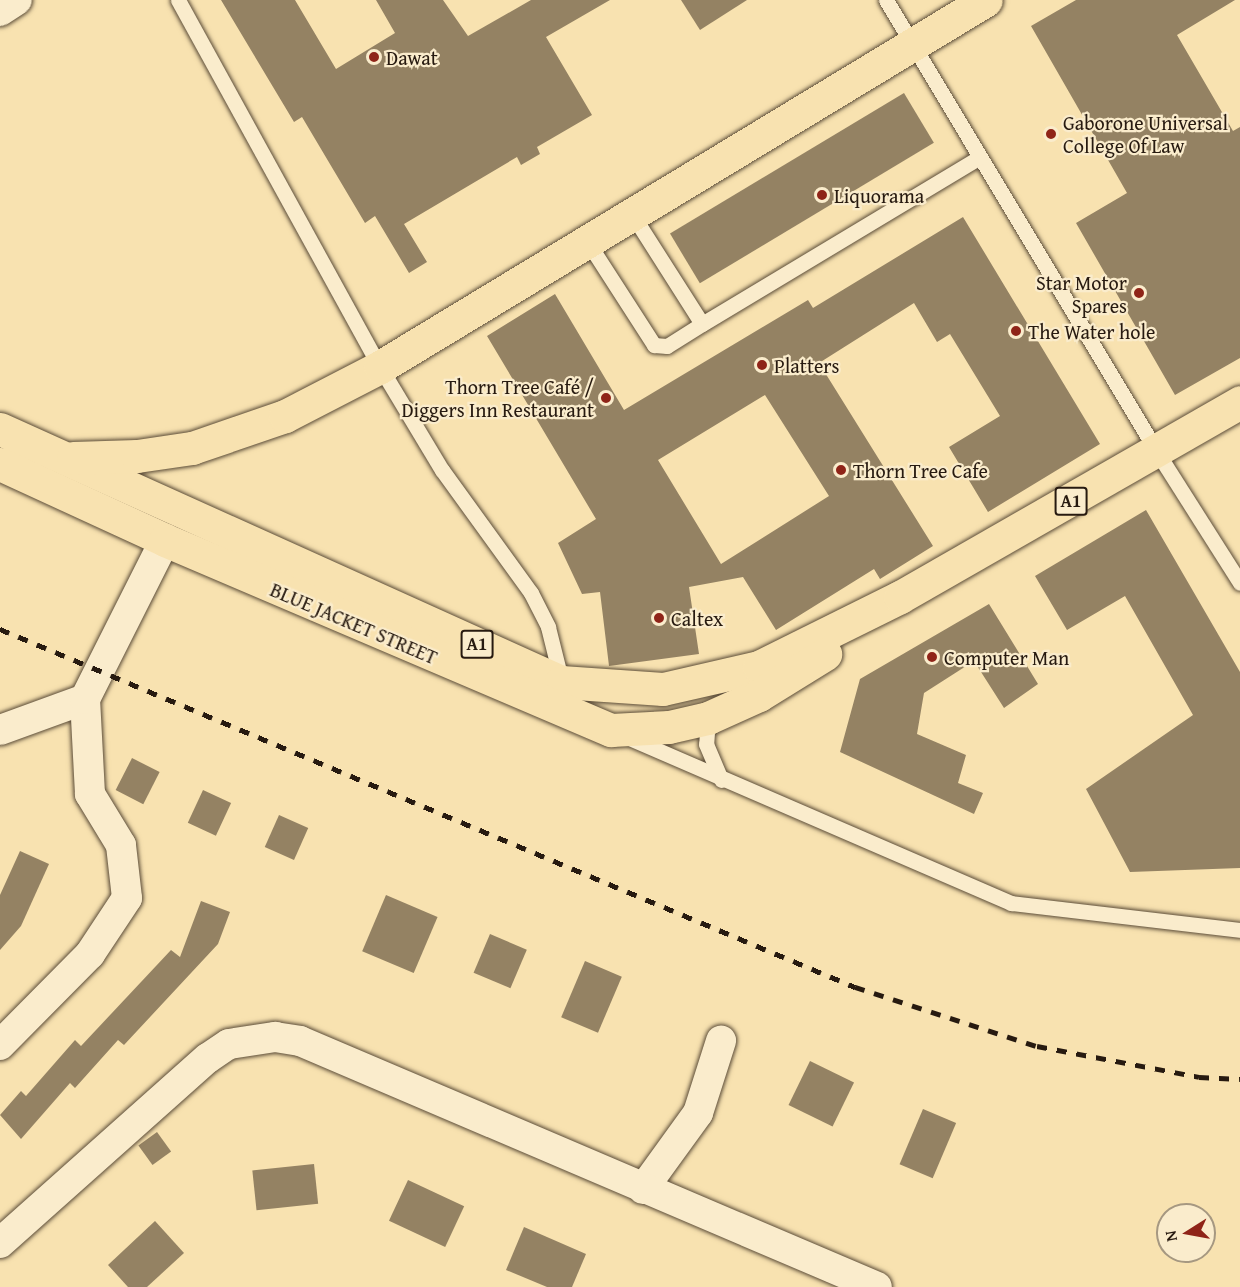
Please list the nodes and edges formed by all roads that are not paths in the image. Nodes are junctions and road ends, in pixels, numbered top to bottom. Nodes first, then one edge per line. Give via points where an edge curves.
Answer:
1 (17, 0) edge
2 (178, 0) edge
3 (886, 0) edge
4 (986, 0) edge
5 (0, 10) edge
6 (913, 44) junction
7 (980, 157) junction
8 (632, 214) junction
9 (587, 242) junction
10 (702, 324) junction
11 (380, 367) junction
12 (1240, 402) edge
13 (0, 429) edge
14 (1157, 452) junction
15 (66, 458) junction
16 (0, 464) edge
17 (165, 540) junction
18 (1240, 583) edge
19 (900, 597) junction
20 (557, 695) junction
21 (85, 699) junction
22 (708, 717) junction
23 (0, 730) edge
24 (611, 730) junction
25 (721, 780) junction
26 (1240, 930) edge
27 (721, 1041) dead end
28 (0, 1045) edge
29 (644, 1189) junction
30 (0, 1243) edge
31 (877, 1287) edge

1 - 5 street
2 - 11 lane
3 - 6 lane
4 - 6 highway, A1
6 - 7 lane
6 - 8 highway, A1
7 - 10 lane
7 - 14 lane
8 - 9 highway, A1
8 - 10 lane
9 - 10 lane via 654,345 667,346
9 - 11 highway, A1
11 - 15 highway, A1 via 285,416 222,440 158,454
11 - 20 lane via 442,470 531,593 548,627
12 - 14 highway, BLUE JACKET STREET / A1
13 - 15 highway, BLUE JACKET STREET / A1
14 - 18 lane
14 - 19 highway, BLUE JACKET STREET / A1
15 - 20 highway, BLUE JACKET STREET / A1
16 - 17 highway, BLUE JACKET STREET / A1
17 - 20 highway, BLUE JACKET STREET / A1
17 - 21 street
19 - 20 highway, BLUE JACKET STREET / A1 via 759,667 708,682 663,689
19 - 22 highway, BLUE JACKET STREET / A1 via 869,624 793,674
20 - 24 highway, BLUE JACKET STREET / A1
21 - 23 street
21 - 28 street via 90,794 121,845 127,898 90,954
22 - 24 highway, BLUE JACKET STREET / A1 via 669,727
22 - 25 lane via 705,744
24 - 25 lane
25 - 26 lane via 1011,903
27 - 29 street via 698,1113
29 - 30 street via 300,1041 252,1038 229,1044 208,1058
29 - 31 street

